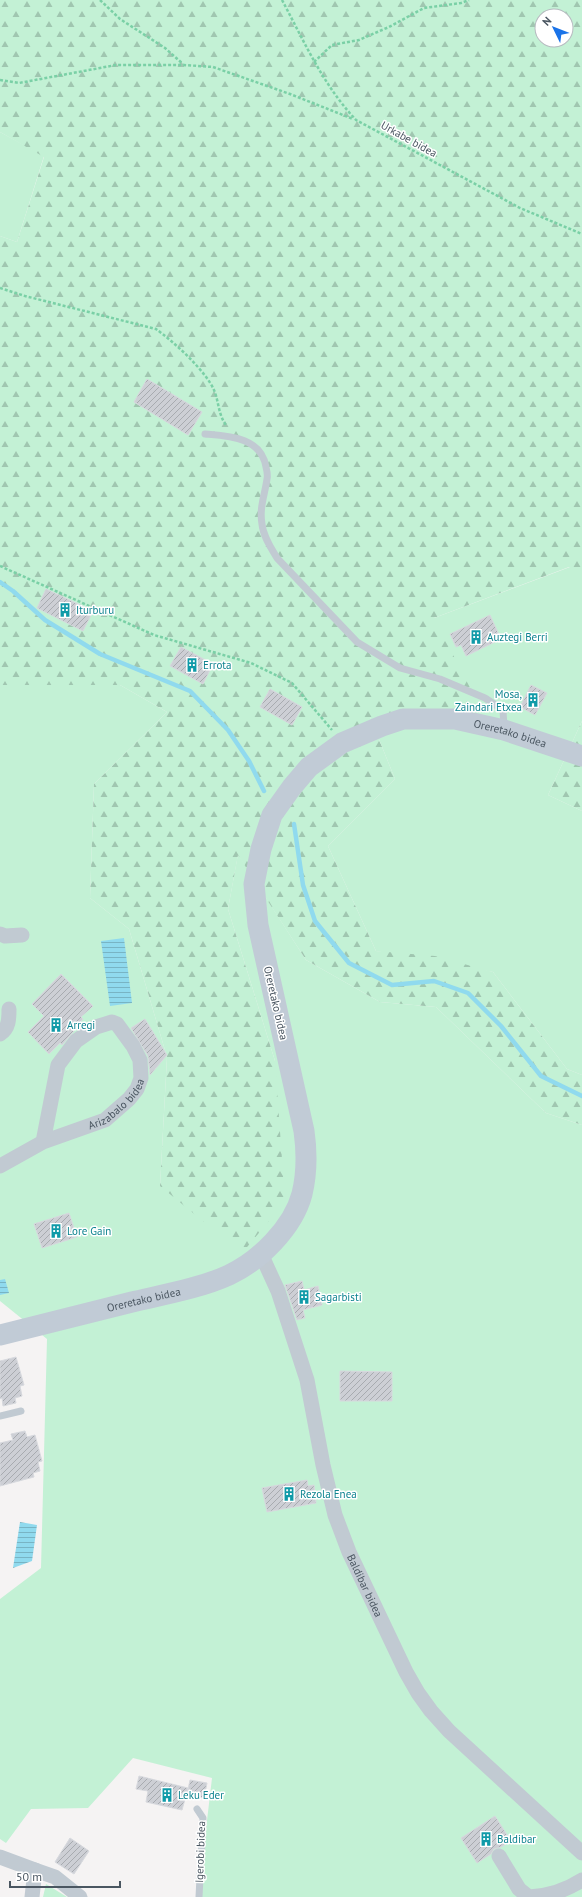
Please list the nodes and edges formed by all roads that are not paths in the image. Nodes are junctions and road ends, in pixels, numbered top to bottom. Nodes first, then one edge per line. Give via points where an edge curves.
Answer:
1 (205, 434) dead end
2 (504, 730) junction
3 (582, 756) edge
4 (0, 934) edge
5 (22, 935) dead end
6 (9, 1009) dead end
7 (0, 1034) edge
8 (43, 1142) junction
9 (0, 1166) edge
10 (261, 1254) junction
11 (0, 1335) edge
12 (20, 1411) dead end
13 (0, 1416) edge
14 (196, 1809) dead end
15 (582, 1853) edge
16 (499, 1856) dead end
17 (0, 1857) edge
18 (34, 1870) junction
19 (582, 1880) edge
20 (32, 1897) edge
21 (80, 1897) edge
22 (199, 1897) edge

1 - 2 lane via 234,436 252,443 265,458 268,477 262,499 262,525 277,558 357,642 400,668 440,679 485,698 503,710
2 - 3 main road, Oreretako bidea
2 - 10 main road, Oreretako bidea via 455,719 403,719 382,726 342,743 310,767 272,815 261,849 254,884 258,926 304,1131 307,1155 302,1195 280,1234
4 - 5 street
6 - 7 street via 10,1019
8 - 8 street, Arizabalo bidea via 105,1120 137,1089 141,1078 140,1060 117,1024 112,1022 96,1026 76,1041 58,1065
8 - 9 street, Arizabalo bidea
10 - 11 main road, Oreretako bidea via 227,1276 189,1288
10 - 15 street, Baldibar bidea via 278,1291 306,1380 335,1515 349,1552 406,1672 418,1693 449,1731
12 - 13 lane
14 - 22 lane, Igerobi bidea via 203,1818
16 - 19 street via 518,1889 529,1897 561,1891
17 - 18 street
18 - 20 street
18 - 21 street via 55,1877

